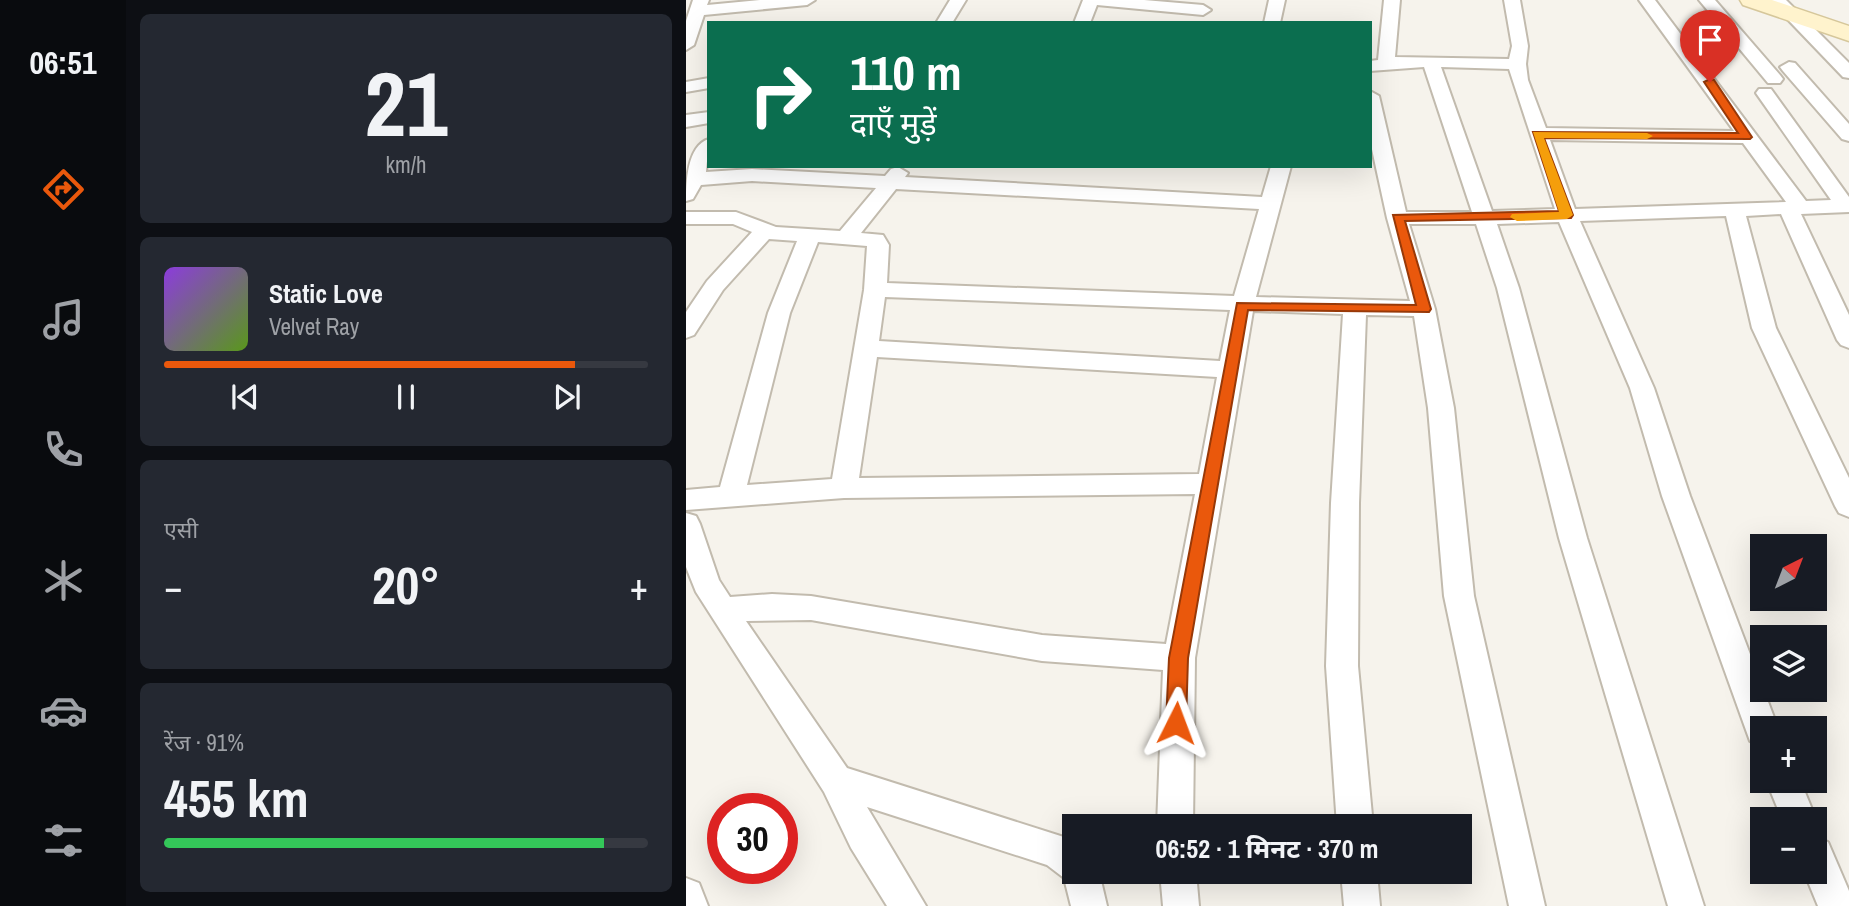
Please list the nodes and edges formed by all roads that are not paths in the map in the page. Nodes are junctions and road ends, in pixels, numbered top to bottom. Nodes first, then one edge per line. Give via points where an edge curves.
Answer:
1 (807, 0) edge
2 (958, 0) edge
3 (1277, 0) edge
4 (1392, 0) edge
5 (1512, 0) edge
6 (1647, 0) edge
7 (1707, 0) edge
8 (1751, 0) edge
9 (1116, 2) edge
10 (699, 6) edge
11 (1784, 7) edge
12 (1202, 11) edge
13 (945, 21) edge
14 (1083, 21) edge
15 (1272, 21) edge
16 (1849, 34) edge
17 (691, 49) edge
18 (1432, 62) junction
19 (1378, 64) edge
20 (1517, 64) junction
21 (1849, 73) edge
22 (1776, 79) junction
23 (707, 83) edge
24 (686, 87) edge
25 (1372, 105) edge
26 (707, 117) edge
27 (686, 121) edge
28 (1537, 134) junction
29 (1849, 135) edge
30 (1746, 137) junction
31 (707, 149) edge
32 (902, 168) edge
33 (1280, 168) edge
34 (756, 171) edge
35 (691, 181) edge
36 (889, 183) junction
37 (1269, 204) junction
38 (1847, 206) edge
39 (1794, 208) junction
40 (1735, 211) junction
41 (1567, 215) junction
42 (686, 218) edge
43 (1397, 218) junction
44 (1483, 218) junction
45 (764, 230) junction
46 (810, 236) junction
47 (846, 237) junction
48 (874, 290) junction
49 (1242, 306) junction
50 (1355, 308) junction
51 (1424, 309) junction
52 (686, 330) edge
53 (1849, 340) edge
54 (866, 348) junction
55 (1232, 370) junction
56 (1211, 484) junction
57 (844, 488) junction
58 (731, 495) junction
59 (686, 500) edge
60 (1849, 506) edge
61 (686, 524) edge
62 (722, 610) junction
63 (1179, 658) junction
64 (1757, 716) edge
65 (836, 781) junction
66 (1175, 814) edge
67 (1354, 814) edge
68 (1062, 855) edge
69 (1827, 883) edge
70 (1083, 884) edge
71 (1179, 884) edge
72 (1360, 884) edge
73 (686, 896) edge
74 (690, 906) edge
75 (908, 906) edge
76 (1089, 906) edge
77 (1181, 906) edge
78 (1362, 906) edge
79 (1527, 906) edge
80 (1686, 906) edge
81 (1837, 906) edge

1 - 10 street
2 - 13 street
3 - 15 street
4 - 19 street
5 - 20 street via 1520,46
6 - 30 street
7 - 22 street
8 - 11 street
9 - 12 street
9 - 14 street via 1091,0
10 - 17 street
11 - 16 street
11 - 21 street
18 - 19 street
18 - 20 street
18 - 44 street
20 - 28 street
22 - 29 street
22 - 38 street
23 - 24 street
25 - 43 street
26 - 27 street
28 - 30 street
28 - 41 street
30 - 39 street
31 - 35 street
32 - 36 street
33 - 37 street
34 - 35 street
34 - 36 street
36 - 37 street
36 - 47 street
37 - 49 street
38 - 39 street
39 - 40 street
39 - 53 street
40 - 41 street
40 - 60 street via 1764,328
41 - 44 street
41 - 64 street via 1642,388 1676,496
42 - 45 street via 736,218
43 - 44 street
43 - 51 street
44 - 80 street via 1508,288 1573,538
45 - 46 street
45 - 52 street via 715,286
46 - 47 street
46 - 58 street via 779,313
47 - 48 street via 870,238 877,245
48 - 49 street
48 - 54 street
49 - 50 street
49 - 55 street
50 - 51 street
50 - 67 street via 1342,666
51 - 79 street via 1441,408 1459,596
54 - 55 street
54 - 57 street
55 - 56 street
56 - 57 street
56 - 63 street
57 - 58 street
58 - 59 street
61 - 62 street via 706,584
62 - 63 street via 811,608 1042,648
62 - 65 street
63 - 66 street
65 - 68 street
65 - 75 street via 863,836
69 - 81 street
70 - 76 street
71 - 77 street
72 - 78 street
73 - 74 street

